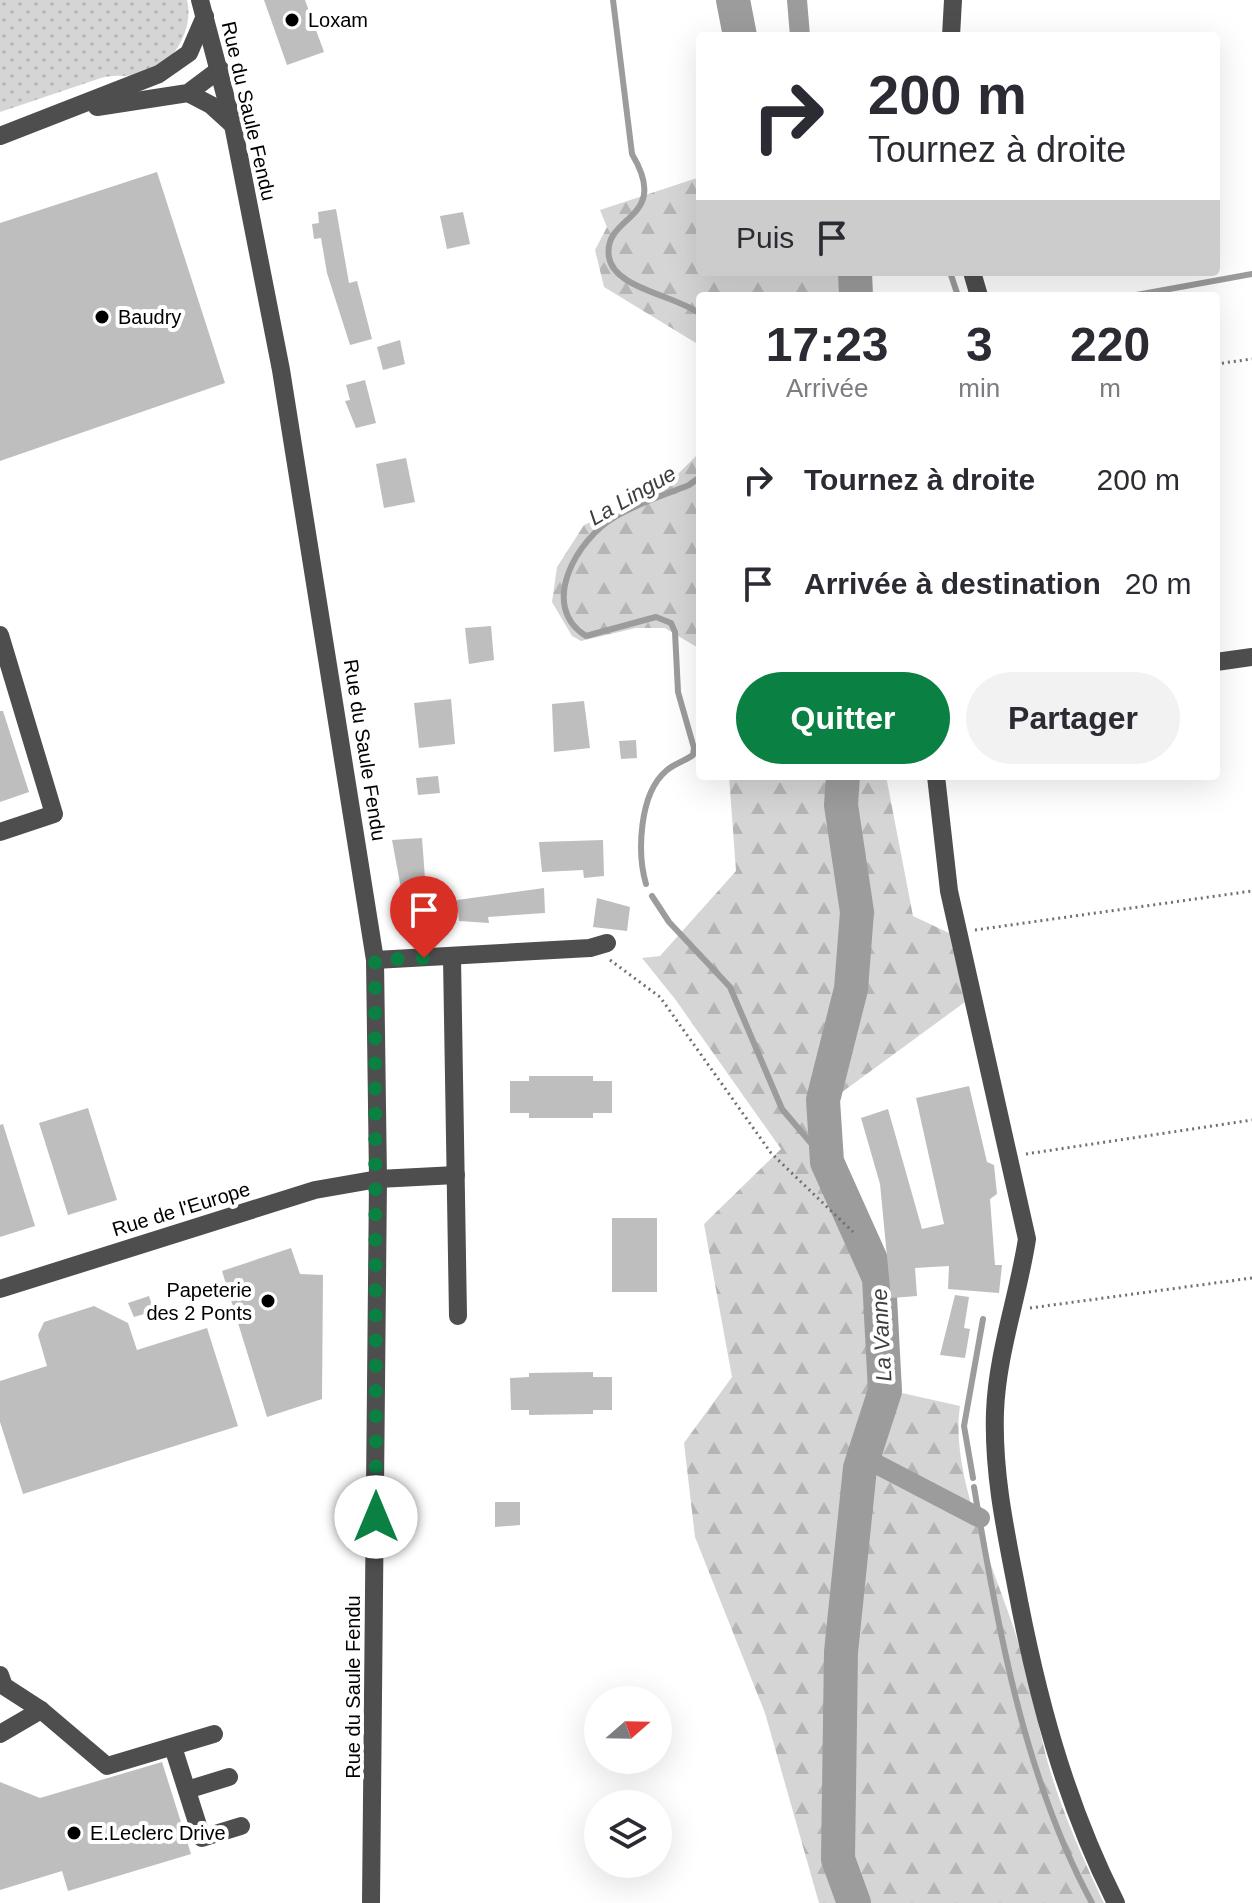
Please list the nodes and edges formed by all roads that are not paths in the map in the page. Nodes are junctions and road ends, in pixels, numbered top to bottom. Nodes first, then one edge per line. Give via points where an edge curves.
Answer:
1 (953, 0) edge
2 (203, 8) edge
3 (951, 32) edge
4 (220, 69) junction
5 (188, 93) junction
6 (55, 115) junction
7 (233, 125) junction
8 (0, 136) edge
9 (0, 635) edge
10 (1252, 657) edge
11 (1220, 661) edge
12 (936, 780) edge
13 (0, 832) edge
14 (598, 945) road end
15 (452, 958) junction
16 (375, 960) junction
17 (456, 1175) junction
18 (378, 1179) junction
19 (0, 1289) edge
20 (458, 1316) dead end
21 (0, 1675) edge
22 (41, 1710) junction
23 (0, 1734) edge
24 (214, 1734) dead end
25 (173, 1747) junction
26 (229, 1777) dead end
27 (187, 1790) junction
28 (241, 1826) dead end
29 (371, 1903) edge
30 (1116, 1903) edge

1 - 3 street
2 - 4 street, Rue du Saule Fendu
2 - 6 street via 189,53 159,74
4 - 5 street
4 - 7 street, Rue du Saule Fendu
5 - 6 street
5 - 7 street
6 - 8 street
7 - 16 street, Rue du Saule Fendu via 281,370
9 - 13 street via 54,814
10 - 11 street
12 - 30 street via 942,841 1027,1239 995,1409 1001,1504 1047,1727 1068,1794
14 - 15 street
15 - 16 street
15 - 17 street
16 - 18 street, Rue du Saule Fendu
17 - 18 street, Rue de l'Europe
17 - 20 street
18 - 19 street, Rue de l'Europe via 315,1190
18 - 29 street, Rue du Saule Fendu
21 - 22 street via 4,1686
22 - 23 street
22 - 25 street via 107,1766
24 - 25 street
25 - 27 street
26 - 27 street
27 - 28 street via 202,1838

